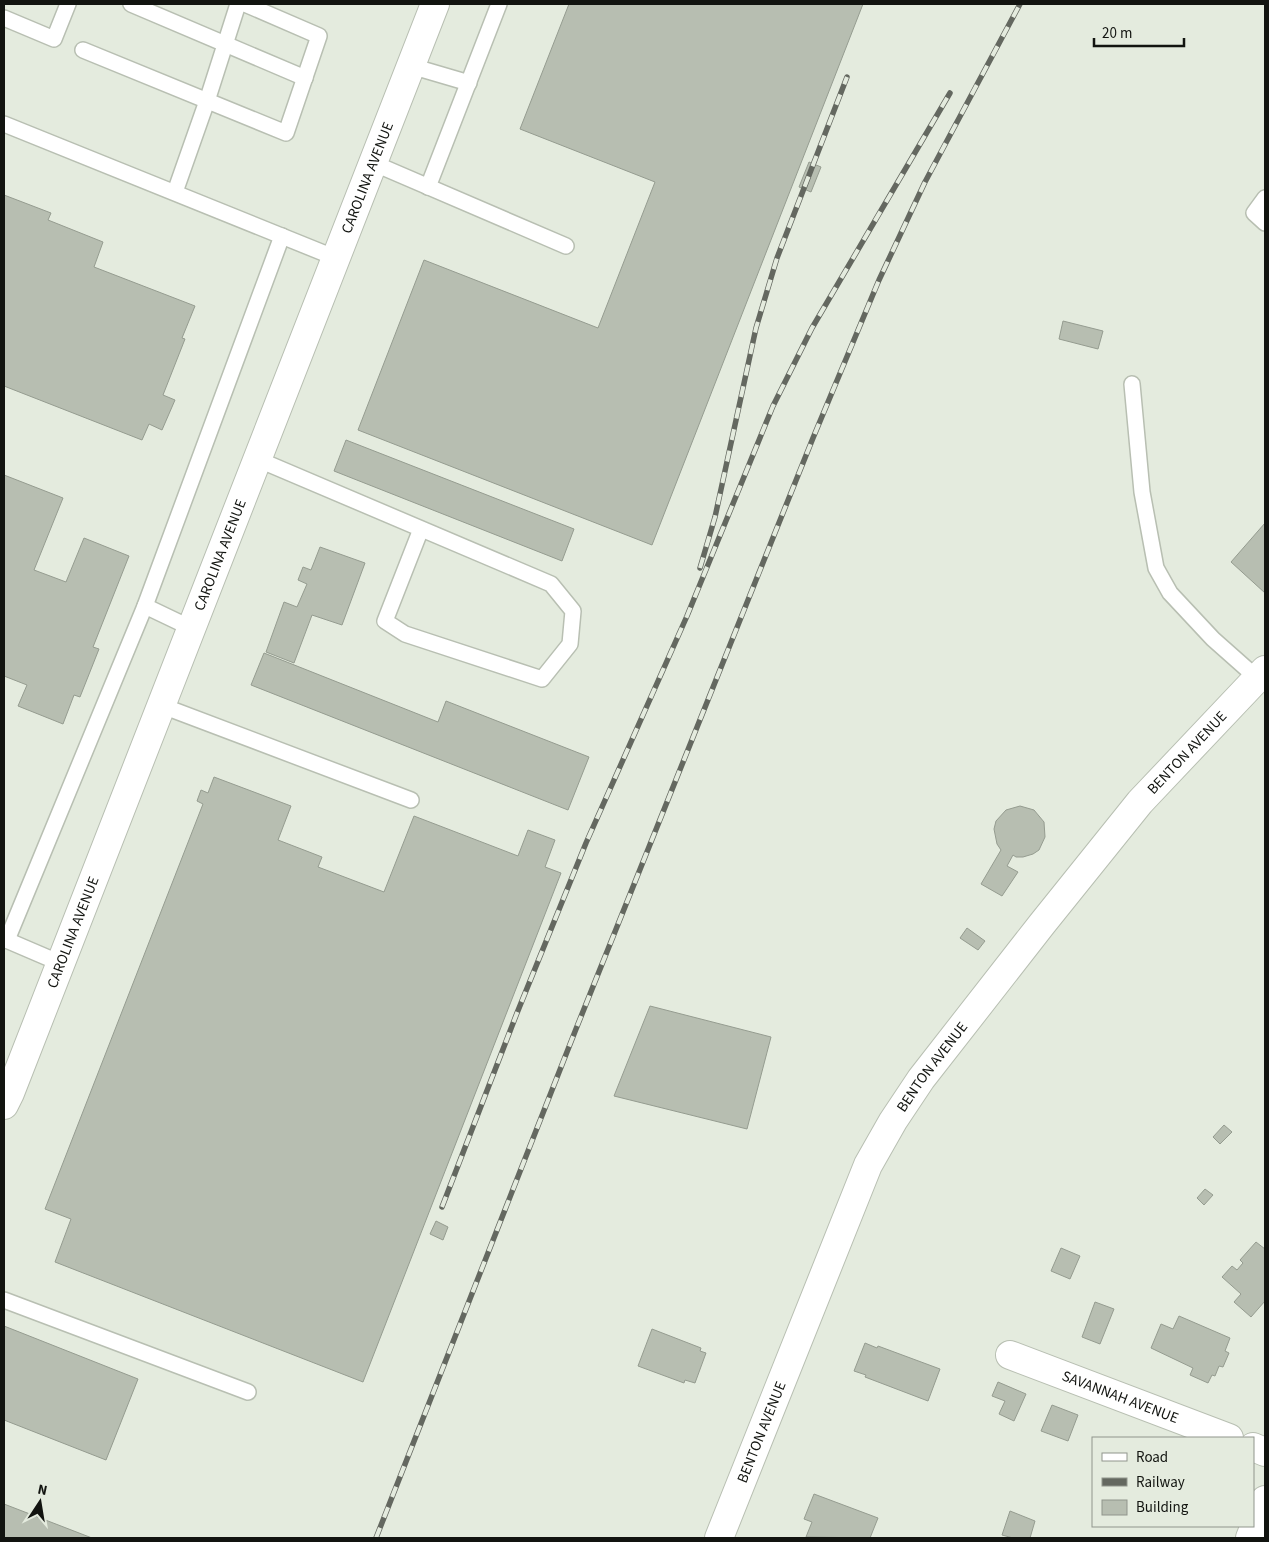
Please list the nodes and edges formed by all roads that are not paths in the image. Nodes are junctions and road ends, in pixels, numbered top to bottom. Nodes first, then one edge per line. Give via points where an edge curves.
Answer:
1 (68, 4) edge
2 (131, 4) edge
3 (238, 4) edge
4 (245, 4) edge
5 (435, 4) edge
6 (499, 4) edge
7 (4, 18) edge
8 (224, 45) junction
9 (83, 50) dead end
10 (411, 66) junction
11 (305, 78) junction
12 (468, 83) junction
13 (208, 101) junction
14 (4, 124) edge
15 (373, 163) junction
16 (428, 188) junction
17 (174, 192) junction
18 (1265, 198) edge
19 (1265, 223) edge
20 (282, 236) junction
21 (566, 246) dead end
22 (336, 258) junction
23 (1132, 384) dead end
24 (257, 459) junction
25 (421, 529) junction
26 (145, 606) junction
27 (191, 628) junction
28 (1261, 674) edge
29 (160, 705) junction
30 (412, 800) dead end
31 (5, 939) edge
32 (60, 962) junction
33 (4, 1105) edge
34 (4, 1300) edge
35 (1010, 1355) dead end
36 (248, 1392) dead end
37 (1226, 1437) edge
38 (1265, 1500) edge
39 (719, 1538) edge
40 (1250, 1538) edge

1 - 7 lane via 54,39
2 - 8 lane
3 - 8 lane
4 - 11 lane via 319,36
5 - 10 street, CAROLINA AVENUE
6 - 12 lane
8 - 11 lane
8 - 13 lane
9 - 13 lane
10 - 12 lane
10 - 15 street, CAROLINA AVENUE
11 - 13 lane via 286,133
12 - 16 lane
13 - 17 lane
14 - 17 lane
15 - 16 lane
15 - 22 street, CAROLINA AVENUE
16 - 21 lane
17 - 20 lane
18 - 19 lane via 1254,213
20 - 22 lane
20 - 26 lane
22 - 24 street, CAROLINA AVENUE
23 - 28 lane via 1142,492 1156,568 1170,593 1213,639
24 - 25 lane
24 - 27 street, CAROLINA AVENUE
25 - 25 lane via 551,584 573,611 570,644 542,679 405,634 385,621
26 - 27 lane
26 - 31 lane
27 - 29 street, CAROLINA AVENUE
28 - 39 street, BENTON AVENUE via 1140,802 927,1072 893,1121 868,1164
29 - 30 lane
29 - 32 street, CAROLINA AVENUE
31 - 32 lane
32 - 33 street, CAROLINA AVENUE
34 - 36 lane
35 - 37 street, SAVANNAH AVENUE
38 - 40 street

